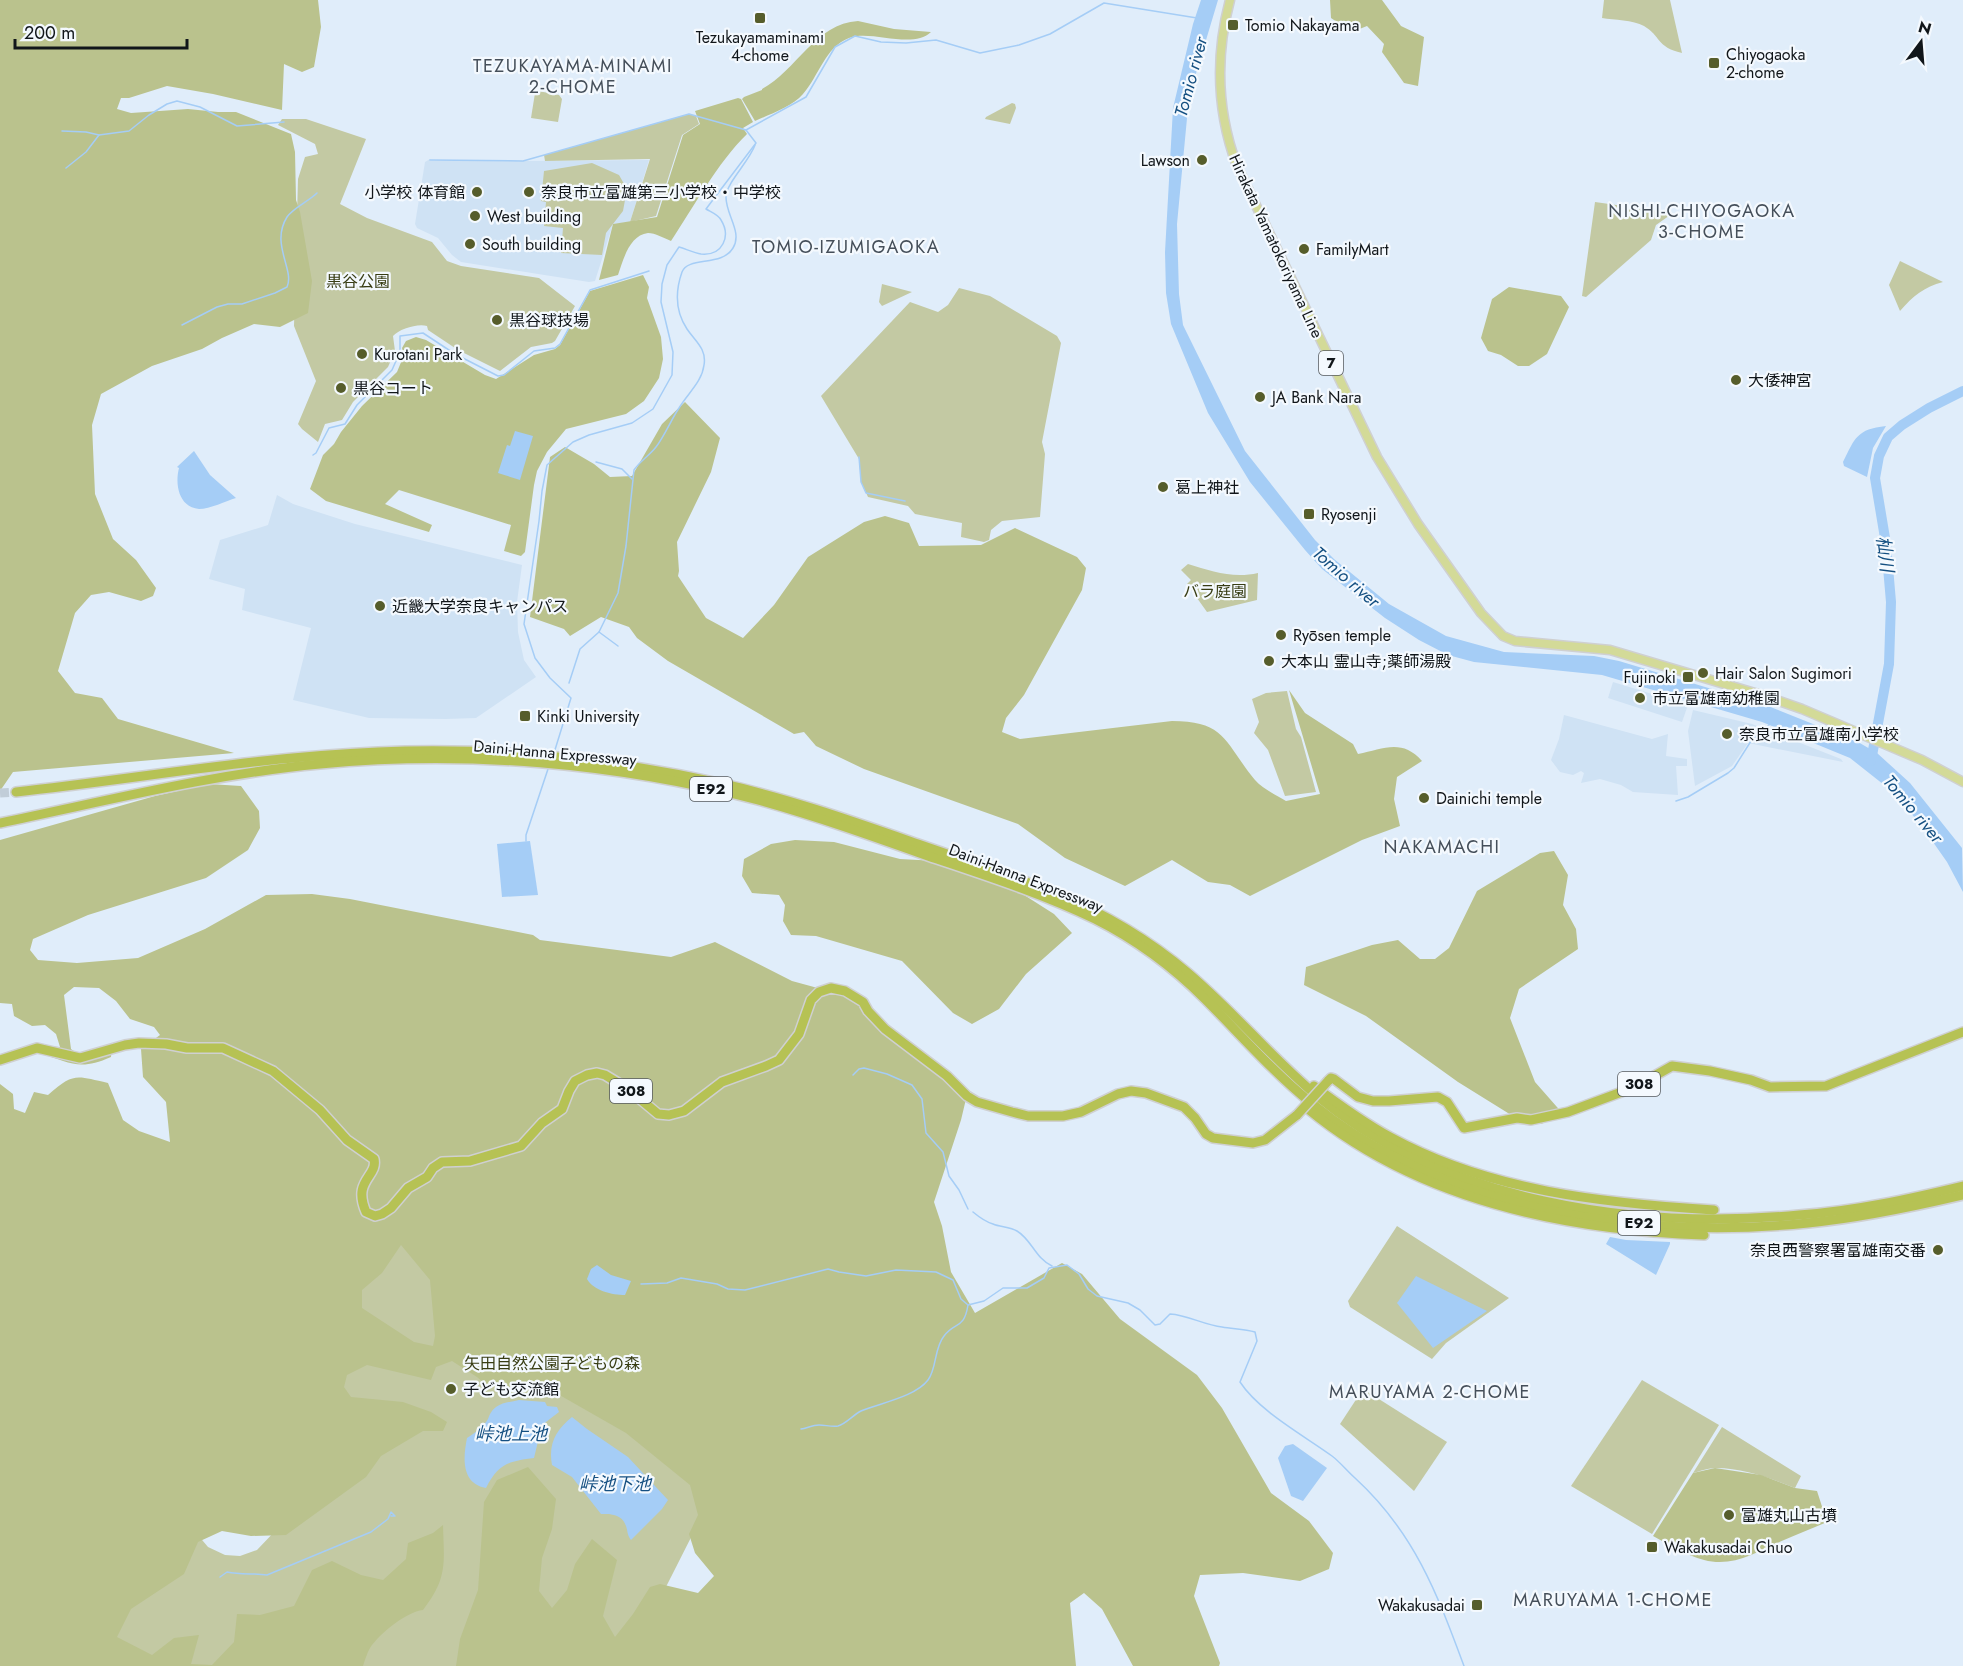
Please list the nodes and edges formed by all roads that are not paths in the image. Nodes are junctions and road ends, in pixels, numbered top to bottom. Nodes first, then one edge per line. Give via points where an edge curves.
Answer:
1 (1230, 0) edge
2 (1963, 782) edge
3 (16, 792) tunnel mouth
4 (0, 823) edge
5 (1963, 1032) edge
6 (1251, 1040) junction
7 (0, 1060) edge
8 (1336, 1117) junction
9 (1963, 1186) edge
10 (1963, 1195) edge
11 (1713, 1210) dead end
12 (1704, 1235) dead end

1 - 2 main road, Hirakata Yamatokoriyama Line / 7 via 1219,67 1223,117 1237,166 1377,457 1423,532 1481,613 1503,636 1515,641 1620,653 1765,696 1935,766
3 - 6 highway, Daini-Hanna Expressway / E92 via 378,752 531,755 677,774 759,792 846,818 1079,903 1127,929 1191,975
4 - 6 highway, Daini-Hanna Expressway / E92 via 186,783 324,763 488,760 567,766 676,782 843,826 1075,910 1123,935 1165,964
5 - 7 highway, 308, bridge via 1826,1086 1770,1088 1710,1071 1672,1066 1635,1087 1568,1112 1464,1128 1447,1102 1437,1097 1373,1101 1358,1097 1330,1078 1297,1115 1265,1140 1253,1143 1213,1138 1184,1107 1146,1093 1118,1094 1063,1116 1028,1116 978,1102 885,1029 863,1002 831,988 811,1000 799,1034 779,1060 722,1082 684,1111 658,1114 605,1075 587,1075 572,1084 562,1108 521,1146 470,1161 442,1162 408,1188 392,1208 375,1216 366,1212 362,1192 374,1169 374,1159 347,1140 320,1110 273,1071 230,1050 139,1043 80,1058 37,1048
6 - 8 highway, Daini-Hanna Expressway / E92
6 - 11 highway via 1358,1118 1435,1159 1567,1196
6 - 12 highway via 1301,1103 1368,1152 1418,1177 1561,1220 1633,1231
8 - 9 highway, Daini-Hanna Expressway / E92 via 1399,1151 1465,1179 1556,1202 1635,1214 1707,1218 1803,1215 1883,1204
8 - 10 highway, Daini-Hanna Expressway / E92 via 1395,1159 1446,1181 1538,1207 1624,1221 1706,1227 1794,1224 1894,1210

